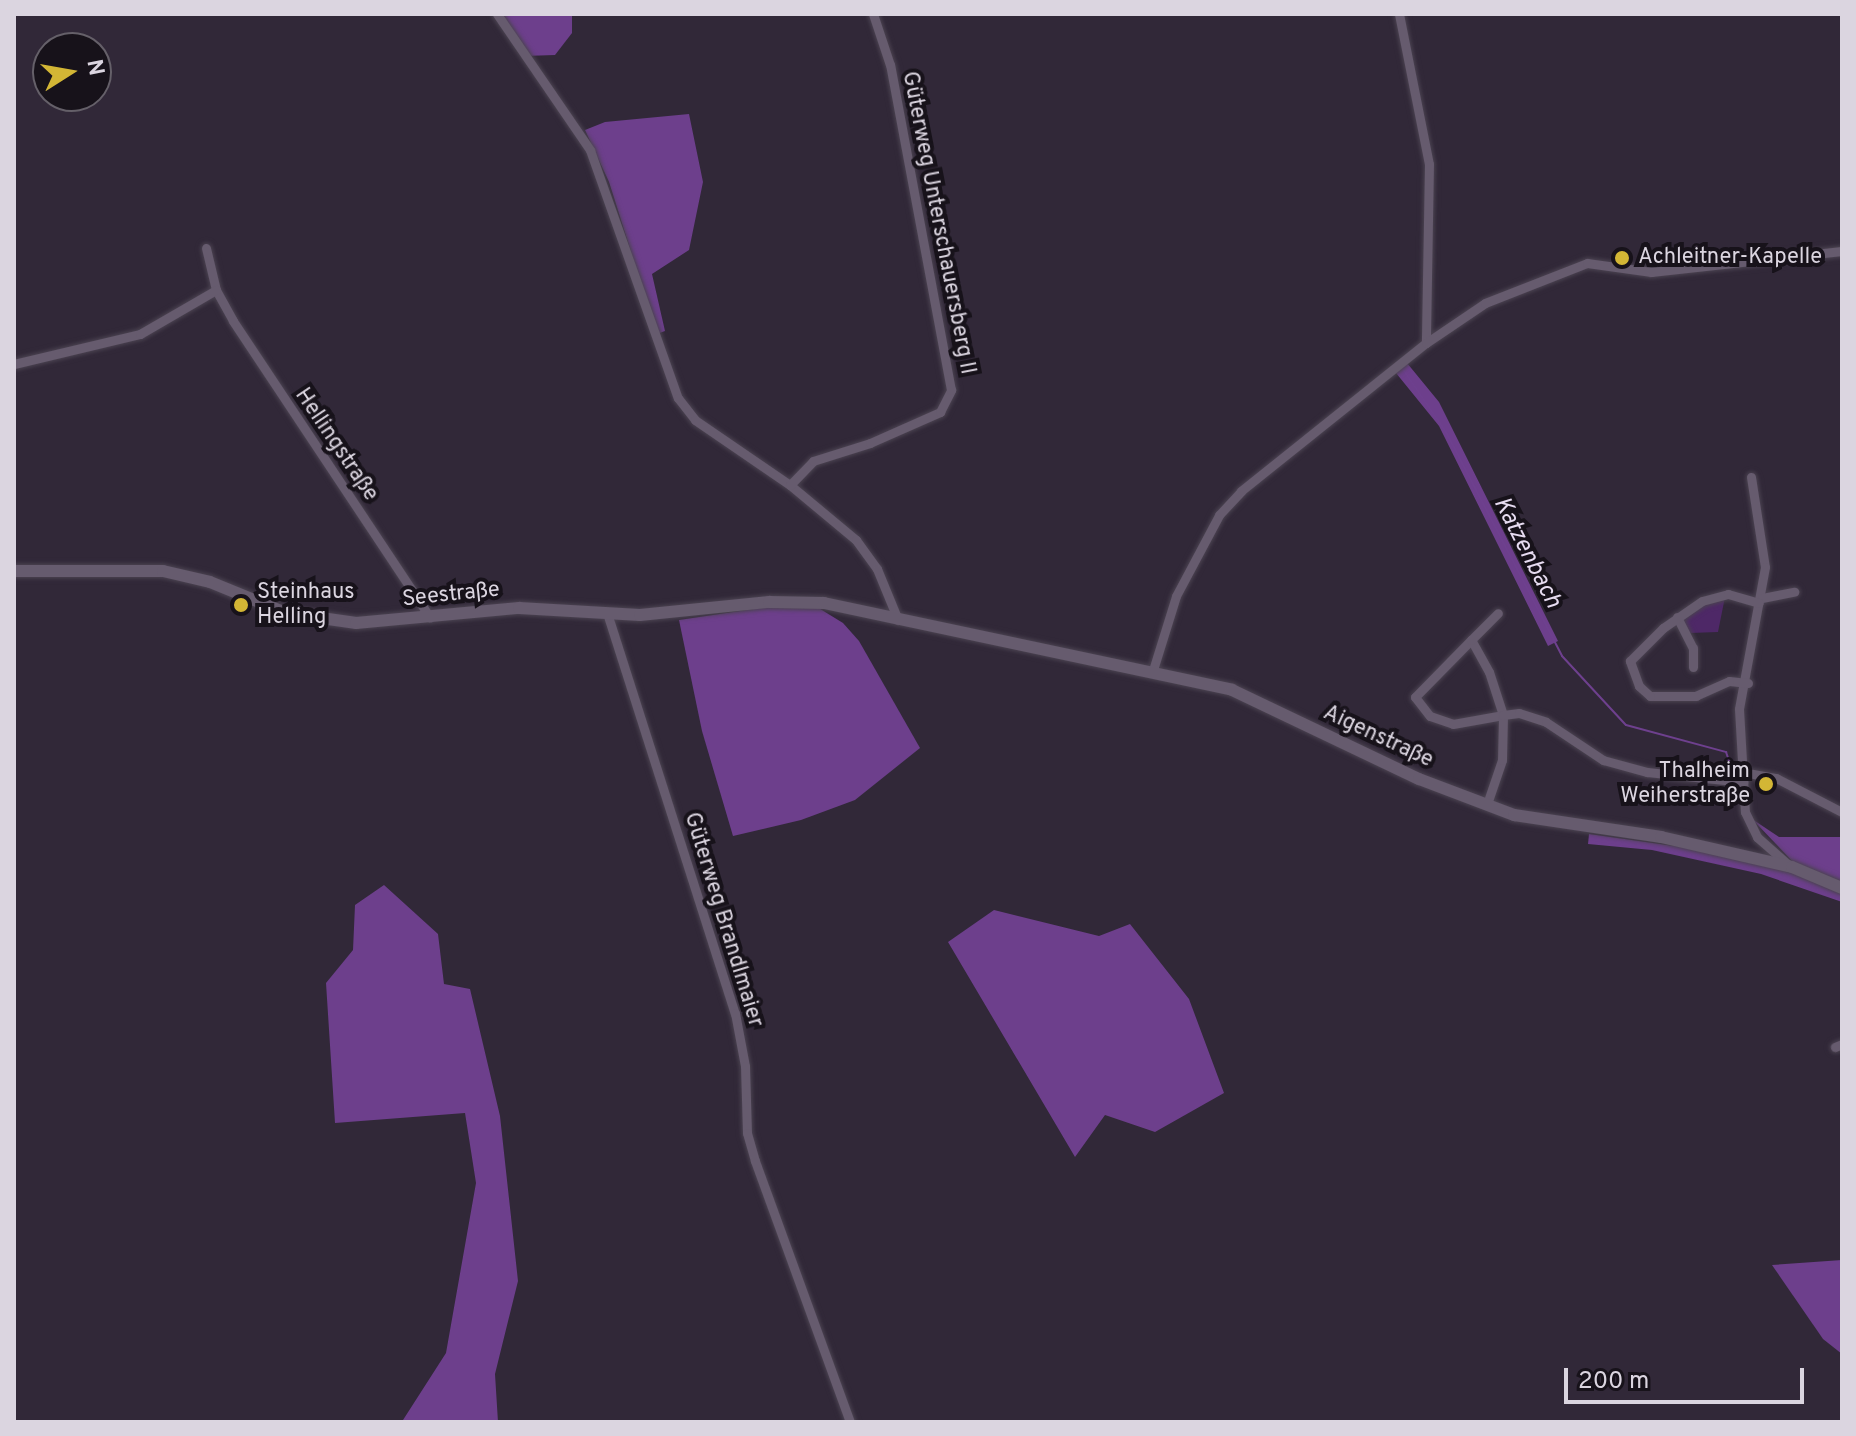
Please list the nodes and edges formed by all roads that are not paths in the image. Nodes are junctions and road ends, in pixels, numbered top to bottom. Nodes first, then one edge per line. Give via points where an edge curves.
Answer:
1 (497, 14) edge
2 (873, 14) edge
3 (1399, 14) edge
4 (206, 248) dead end
5 (1842, 251) edge
6 (216, 290) junction
7 (1426, 343) junction
8 (14, 364) edge
9 (1751, 477) dead end
10 (790, 485) junction
11 (14, 571) edge
12 (1794, 592) dead end
13 (1760, 600) junction
14 (607, 613) junction
15 (1498, 613) dead end
16 (430, 617) junction
17 (1677, 617) junction
18 (898, 620) junction
19 (1471, 640) junction
20 (1693, 667) dead end
21 (1153, 670) junction
22 (1748, 683) junction
23 (1503, 715) junction
24 (1743, 777) junction
25 (1487, 804) junction
26 (1842, 812) edge
27 (1792, 867) junction
28 (1842, 888) edge
29 (850, 1422) edge

1 - 10 street via 590,150 678,398 695,420
2 - 10 street, Güterweg Unterschauersberg II via 890,65 951,390 940,412 813,461
3 - 7 street via 1429,164
4 - 6 street, Hellingstraße
5 - 7 street via 1651,272 1587,263 1515,288
6 - 8 street via 140,334
6 - 16 street, Hellingstraße
7 - 21 street via 1241,491 1219,515 1176,596
9 - 13 street via 1761,549
10 - 18 street via 856,540 883,582
11 - 16 street, Seestraße via 163,571 210,582 263,606 330,622
12 - 13 street
13 - 17 street via 1723,595
13 - 22 street via 1751,622
14 - 16 street, Seestraße via 519,608
14 - 18 street, Seestraße via 664,614 796,600
14 - 29 street, Güterweg Brandlmaier via 735,1013 751,1147
15 - 19 street
17 - 20 street via 1693,648
17 - 22 street via 1631,657 1643,691 1686,697 1729,681
18 - 21 street, Aigenstraße
19 - 23 street
19 - 23 street via 1418,689 1416,702 1430,716 1453,724
21 - 25 street, Aigenstraße via 1232,690 1419,779
22 - 24 street via 1739,709
23 - 24 street via 1533,716 1603,760 1647,772
23 - 25 street via 1502,760
24 - 26 street via 1776,778
24 - 27 street via 1751,827
25 - 27 street, Aigenstraße via 1561,825 1661,837
27 - 28 street, Aigenstraße

